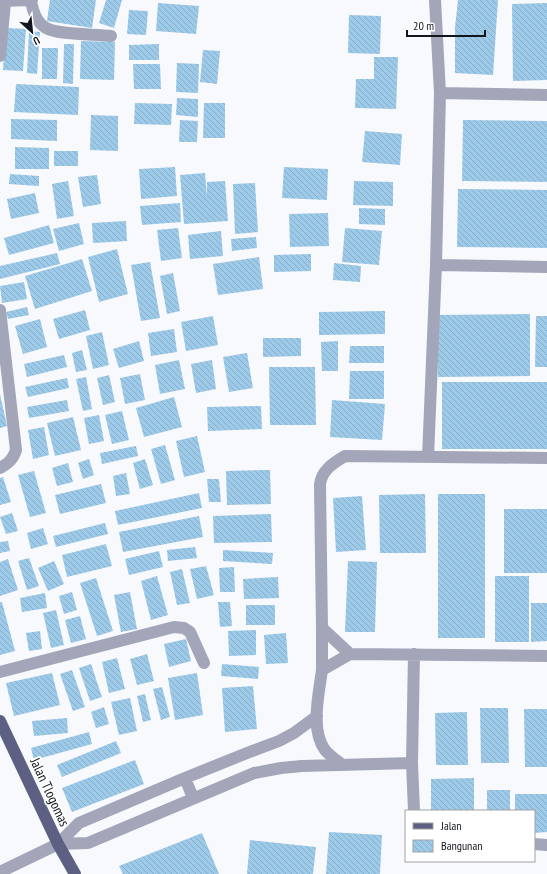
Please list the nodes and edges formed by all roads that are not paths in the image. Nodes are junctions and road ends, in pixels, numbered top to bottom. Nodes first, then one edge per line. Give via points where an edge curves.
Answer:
1 (32, 0) edge
2 (435, 0) edge
3 (2, 2) edge
4 (111, 36) dead end
5 (0, 56) edge
6 (440, 93) junction
7 (547, 95) edge
8 (436, 265) junction
9 (547, 267) edge
10 (0, 310) edge
11 (428, 457) junction
12 (547, 458) edge
13 (0, 468) edge
14 (322, 628) junction
15 (350, 654) junction
16 (414, 654) junction
17 (547, 656) edge
18 (204, 663) dead end
19 (322, 670) junction
20 (0, 672) edge
21 (317, 716) junction
22 (0, 721) edge
23 (246, 753) junction
24 (412, 763) junction
25 (341, 764) junction
26 (254, 774) junction
27 (184, 778) junction
28 (193, 798) junction
29 (414, 810) edge
30 (58, 844) junction
31 (535, 844) edge
32 (547, 845) edge
33 (0, 872) edge
34 (75, 874) edge

1 - 3 street
1 - 4 street via 33,11 46,28 56,32
2 - 6 street
3 - 5 street
6 - 7 street
6 - 8 street
8 - 9 street
8 - 11 street
10 - 13 street via 16,450 13,458
11 - 12 street
11 - 14 street via 345,456 332,464 321,478
14 - 15 street
14 - 19 street
15 - 16 street
15 - 19 street
16 - 17 street
16 - 24 street
18 - 20 street via 190,632 184,628 174,627
19 - 21 street
21 - 23 street via 279,741
21 - 25 street via 318,737 325,750
22 - 30 main road, Jalan Tlogomas
23 - 26 street
23 - 27 street
24 - 25 street
24 - 29 street
25 - 26 street via 281,768
26 - 28 street
27 - 28 street
27 - 30 street via 79,823
28 - 30 street via 88,843
30 - 33 street
30 - 34 main road, Jalan Tlogomas
31 - 32 street

